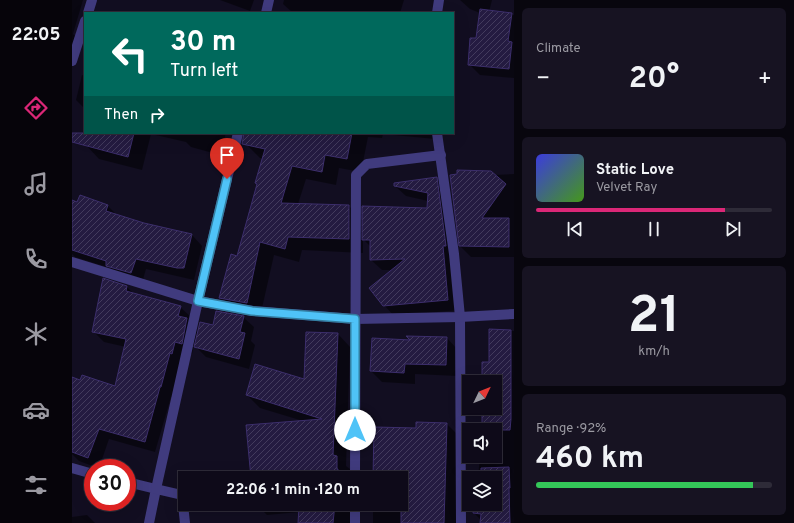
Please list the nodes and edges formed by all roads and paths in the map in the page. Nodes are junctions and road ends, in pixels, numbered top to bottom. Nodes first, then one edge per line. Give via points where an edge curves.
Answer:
1 (92, 0) edge
2 (269, 0) edge
3 (439, 0) edge
4 (88, 12) edge
5 (266, 12) edge
6 (437, 12) edge
7 (84, 24) edge
8 (72, 61) edge
9 (238, 134) edge
10 (437, 134) edge
11 (441, 155) junction
12 (72, 262) edge
13 (198, 301) junction
14 (514, 314) edge
15 (460, 317) junction
16 (355, 319) junction
17 (72, 468) edge
18 (84, 471) edge
19 (355, 471) edge
20 (136, 484) edge
21 (156, 489) junction
22 (355, 511) edge
23 (149, 523) edge
24 (186, 523) edge
25 (355, 523) edge
26 (461, 523) edge

1 - 4 street
2 - 5 street
3 - 6 street
7 - 8 street
9 - 13 street
10 - 11 street
11 - 15 street
11 - 16 street via 367,164 356,174
12 - 13 street
13 - 16 street via 252,311
13 - 21 street
14 - 15 street
15 - 16 street
15 - 26 street
16 - 19 street
17 - 18 street
20 - 21 street
21 - 23 street
21 - 24 street via 182,496
22 - 25 street

